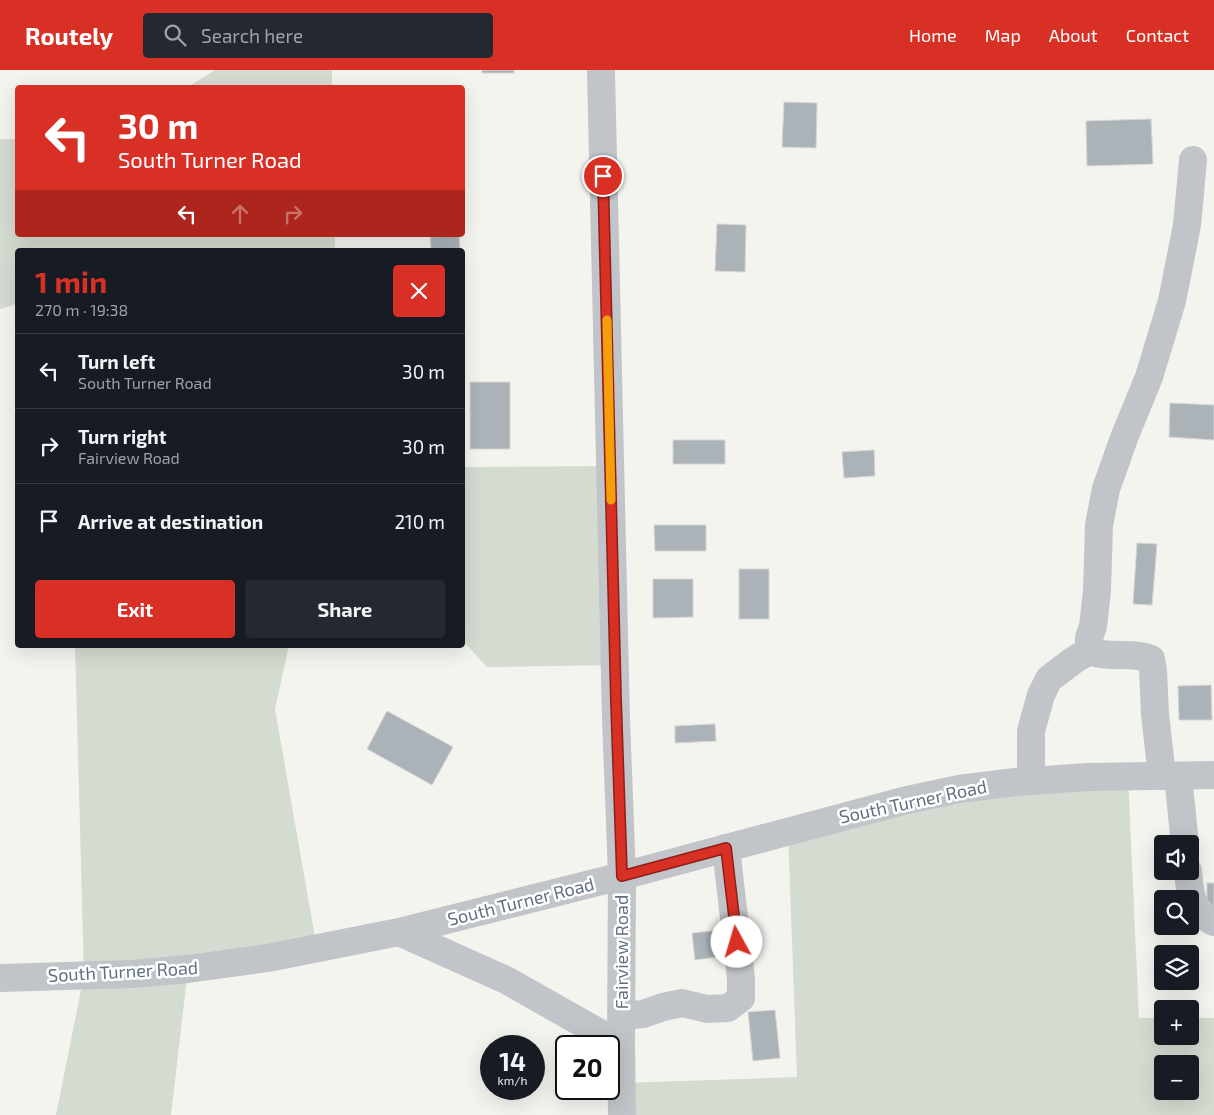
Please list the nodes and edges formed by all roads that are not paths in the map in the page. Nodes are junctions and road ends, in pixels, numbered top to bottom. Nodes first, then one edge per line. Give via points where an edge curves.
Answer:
1 (601, 70) edge
2 (1193, 160) dead end
3 (1090, 651) junction
4 (1214, 775) edge
5 (1170, 776) junction
6 (1031, 781) junction
7 (1183, 835) edge
8 (726, 848) junction
9 (622, 876) junction
10 (1189, 880) edge
11 (1214, 922) edge
12 (399, 932) junction
13 (0, 978) edge
14 (622, 1016) junction
15 (621, 1045) junction
16 (622, 1115) edge

1 - 9 street, Fairview Road
2 - 3 street via 1187,225 1172,301 1149,377 1106,488 1098,525 1097,591 1093,626 1088,638
3 - 5 street via 1096,654 1142,655 1151,659 1155,714
3 - 6 street via 1049,678 1041,695 1031,731
4 - 5 street, South Turner Road
5 - 6 street, South Turner Road
5 - 7 street
6 - 8 street, South Turner Road via 959,789 903,801
8 - 9 street, South Turner Road
8 - 14 street via 742,998 728,1008 707,1009 682,1003
9 - 12 street, South Turner Road
9 - 14 street, Fairview Road
10 - 11 street via 1196,907
12 - 13 street, South Turner Road via 268,958 188,969
12 - 15 street via 506,980
14 - 15 street, Fairview Road
15 - 16 street, Fairview Road

